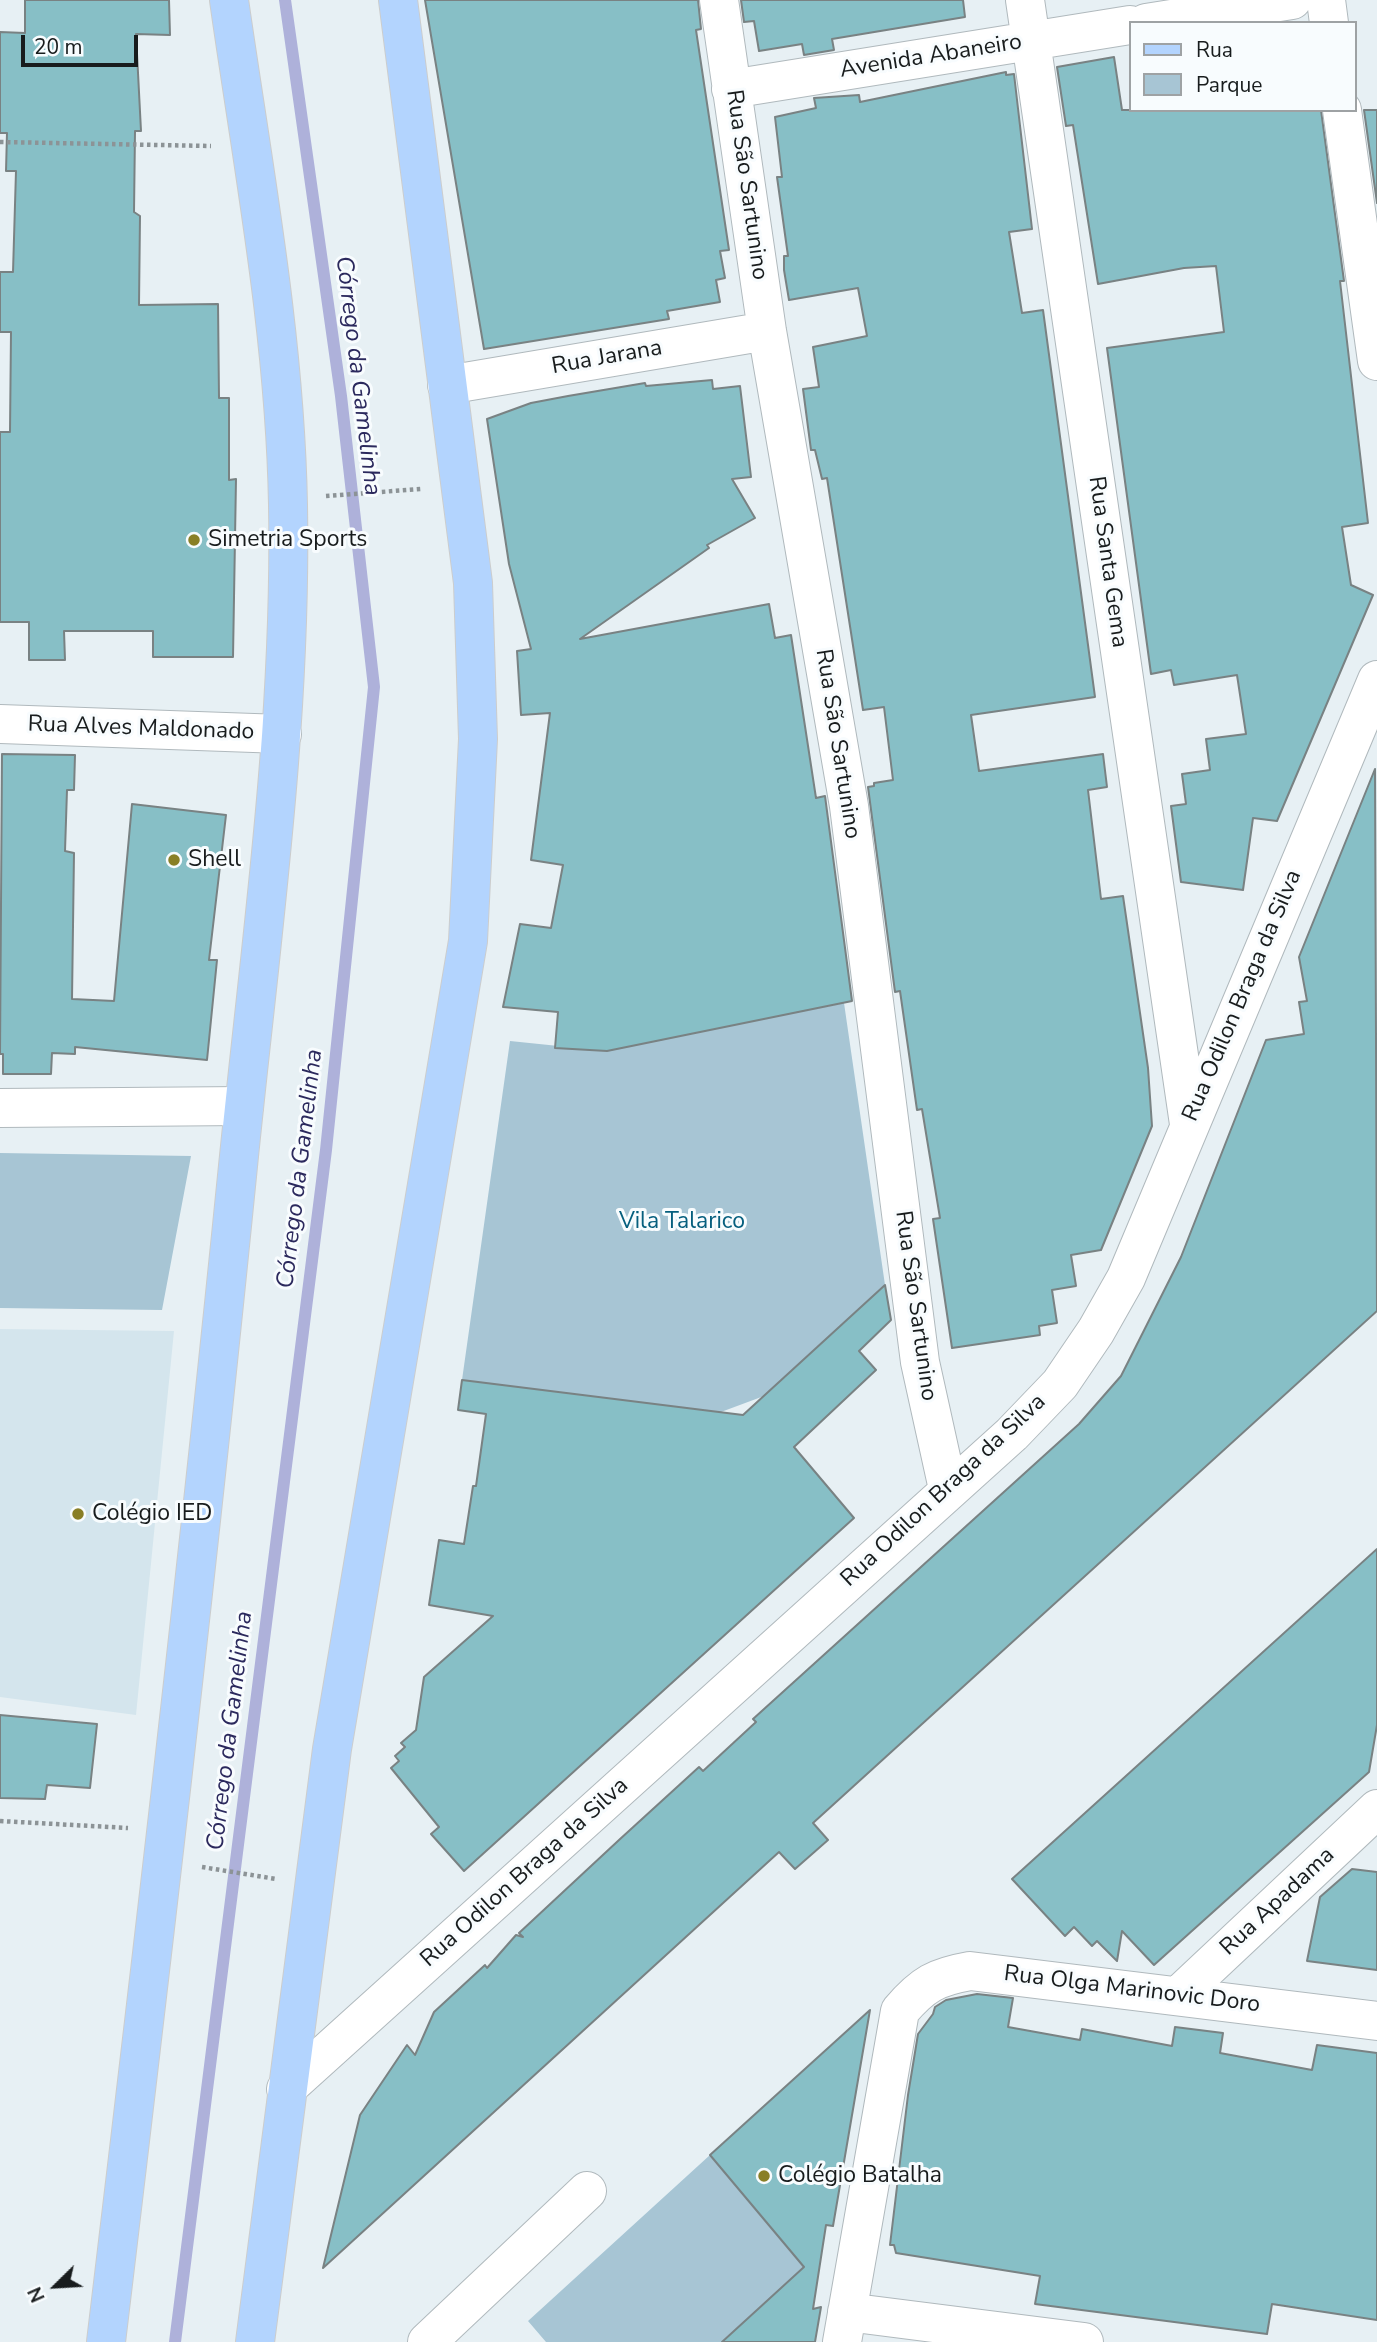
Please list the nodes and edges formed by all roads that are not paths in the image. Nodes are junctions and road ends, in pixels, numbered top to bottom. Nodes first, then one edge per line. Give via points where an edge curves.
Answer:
1 (229, 0) edge
2 (398, 0) edge
3 (719, 0) edge
4 (1025, 0) edge
5 (1292, 0) edge
6 (1326, 0) edge
7 (1159, 21) edge
8 (1329, 21) edge
9 (1128, 25) edge
10 (1031, 41) junction
11 (731, 89) junction
12 (1342, 112) edge
13 (767, 331) junction
14 (1377, 361) edge
15 (447, 385) junction
16 (1377, 680) edge
17 (0, 724) edge
18 (282, 734) junction
19 (244, 1106) junction
20 (0, 1108) edge
21 (1189, 1125) junction
22 (948, 1489) junction
23 (1377, 1809) edge
24 (1179, 1994) junction
25 (1377, 2021) edge
26 (286, 2089) junction
27 (587, 2191) dead end
28 (845, 2327) edge
29 (106, 2342) edge
30 (255, 2342) edge
31 (427, 2342) edge
32 (1084, 2342) edge

1 - 18 main road via 270,264 286,471 289,617
2 - 15 main road
3 - 11 street, Rua São Sartunino
4 - 10 street, Rua Santa Gema
5 - 7 street
6 - 8 street
9 - 10 street, Avenida Abaneiro
10 - 11 street, Avenida Abaneiro
10 - 21 street, Rua Santa Gema
11 - 13 street, Rua São Sartunino
12 - 14 street
13 - 15 street, Rua Jarana
13 - 22 street, Rua São Sartunino via 849,806 920,1362
15 - 26 main road via 473,596 478,739 468,941 332,1749
16 - 21 street, Rua Odilon Braga da Silva
17 - 18 street, Rua Alves Maldonado
18 - 19 main road
19 - 20 street
19 - 29 main road via 190,1633
21 - 22 street, Rua Odilon Braga da Silva via 1126,1278 1096,1331 1060,1384 1012,1434
22 - 26 street, Rua Odilon Braga da Silva
23 - 24 street, Rua Apadama
24 - 25 street, Rua Olga Marinovic Doro
24 - 28 street, Rua Olga Marinovic Doro via 970,1971 942,1976 919,1989 901,2011
26 - 30 main road
27 - 31 street
28 - 32 street

